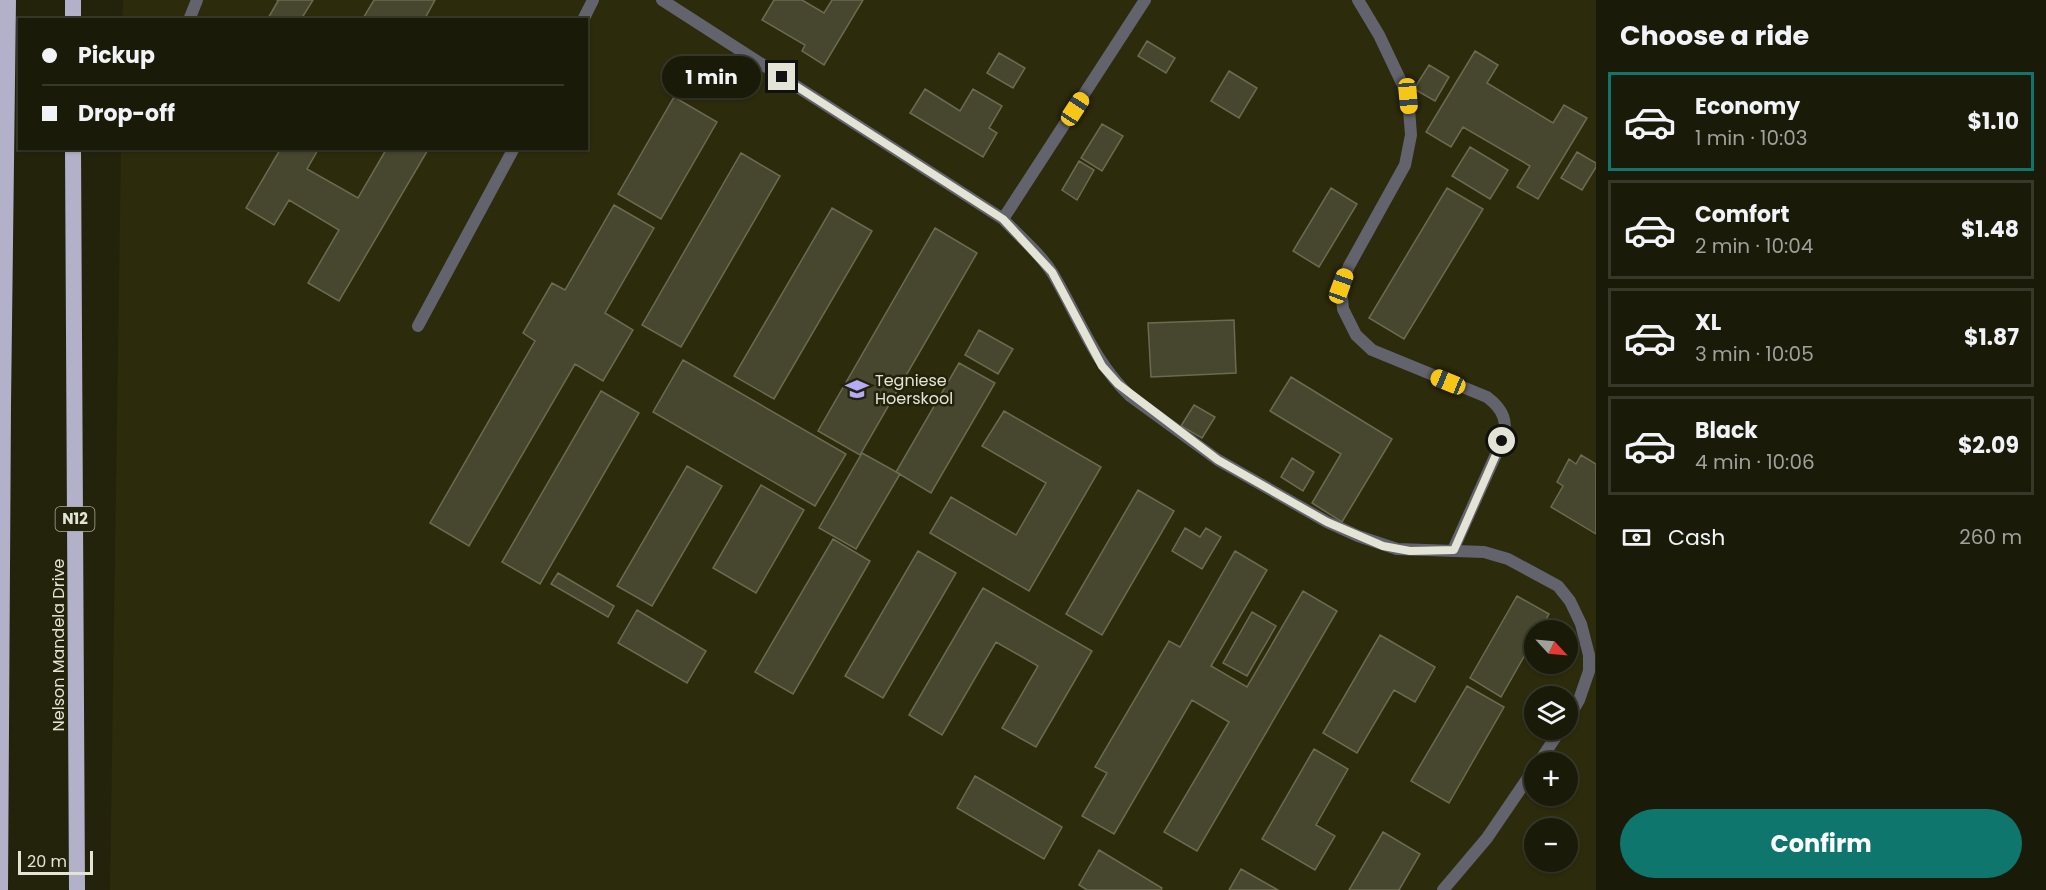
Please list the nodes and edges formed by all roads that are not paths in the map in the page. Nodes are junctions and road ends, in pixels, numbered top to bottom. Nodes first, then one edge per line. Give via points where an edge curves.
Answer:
1 (8, 0) edge
2 (73, 0) edge
3 (197, 0) edge
4 (593, 0) edge
5 (662, 0) edge
6 (1145, 0) edge
7 (1358, 0) edge
8 (73, 18) edge
9 (190, 18) edge
10 (584, 18) edge
11 (73, 150) edge
12 (513, 150) edge
13 (1003, 219) junction
14 (418, 326) dead end
15 (1454, 550) junction
16 (1578, 702) edge
17 (1524, 784) edge
18 (0, 890) edge
19 (77, 890) edge
20 (1443, 890) edge

1 - 18 highway
2 - 8 highway
3 - 9 lane
4 - 10 lane
5 - 13 lane
6 - 13 lane
7 - 15 lane via 1408,96 1411,135 1405,165 1348,266 1341,286 1343,309 1364,344 1487,397 1497,405 1505,421 1506,431
11 - 19 highway, Nelson Mandela Drive / N12
12 - 14 lane
13 - 15 lane via 1052,272 1102,366 1118,384 1218,460 1327,522 1383,546 1410,551
15 - 16 lane via 1508,559 1558,586 1581,624 1589,654 1589,671
17 - 20 lane via 1487,838

